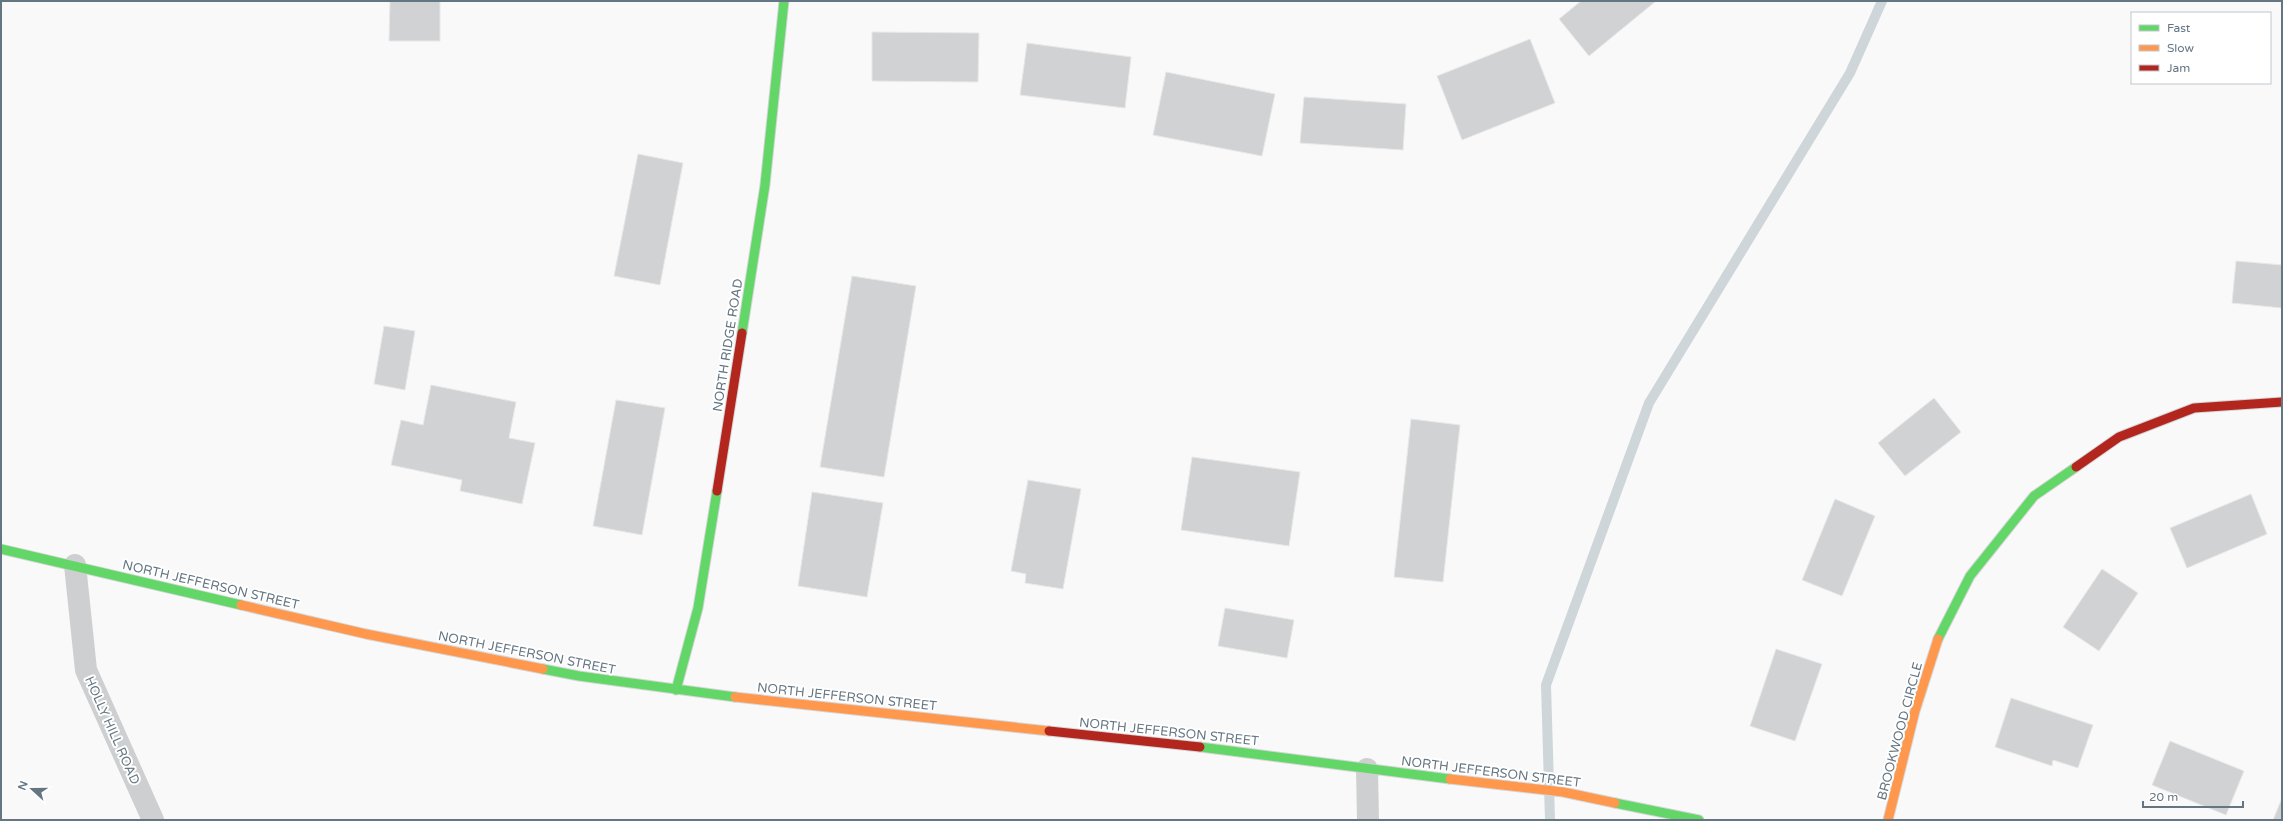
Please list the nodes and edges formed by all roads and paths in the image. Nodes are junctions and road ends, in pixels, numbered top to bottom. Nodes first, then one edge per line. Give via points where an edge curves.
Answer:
1 (784, 1) edge
2 (2282, 402) edge
3 (1, 549) edge
4 (74, 565) junction
5 (676, 690) junction
6 (1367, 769) junction
7 (153, 820) edge
8 (1368, 820) edge
9 (1699, 820) edge
10 (1888, 820) edge

1 - 5 main road, NORTH RIDGE ROAD via 765,185 698,608
2 - 10 main road, BROOKWOOD CIRCLE via 2194,408 2119,437 2034,496 1970,576 1939,636 1915,711
3 - 4 main road, NORTH JEFFERSON STREET
4 - 5 main road, NORTH JEFFERSON STREET via 366,634 579,676
4 - 7 street, HOLLY HILL ROAD via 86,670
5 - 6 main road, NORTH JEFFERSON STREET via 1222,749
6 - 8 street
6 - 9 main road, NORTH JEFFERSON STREET via 1563,792

